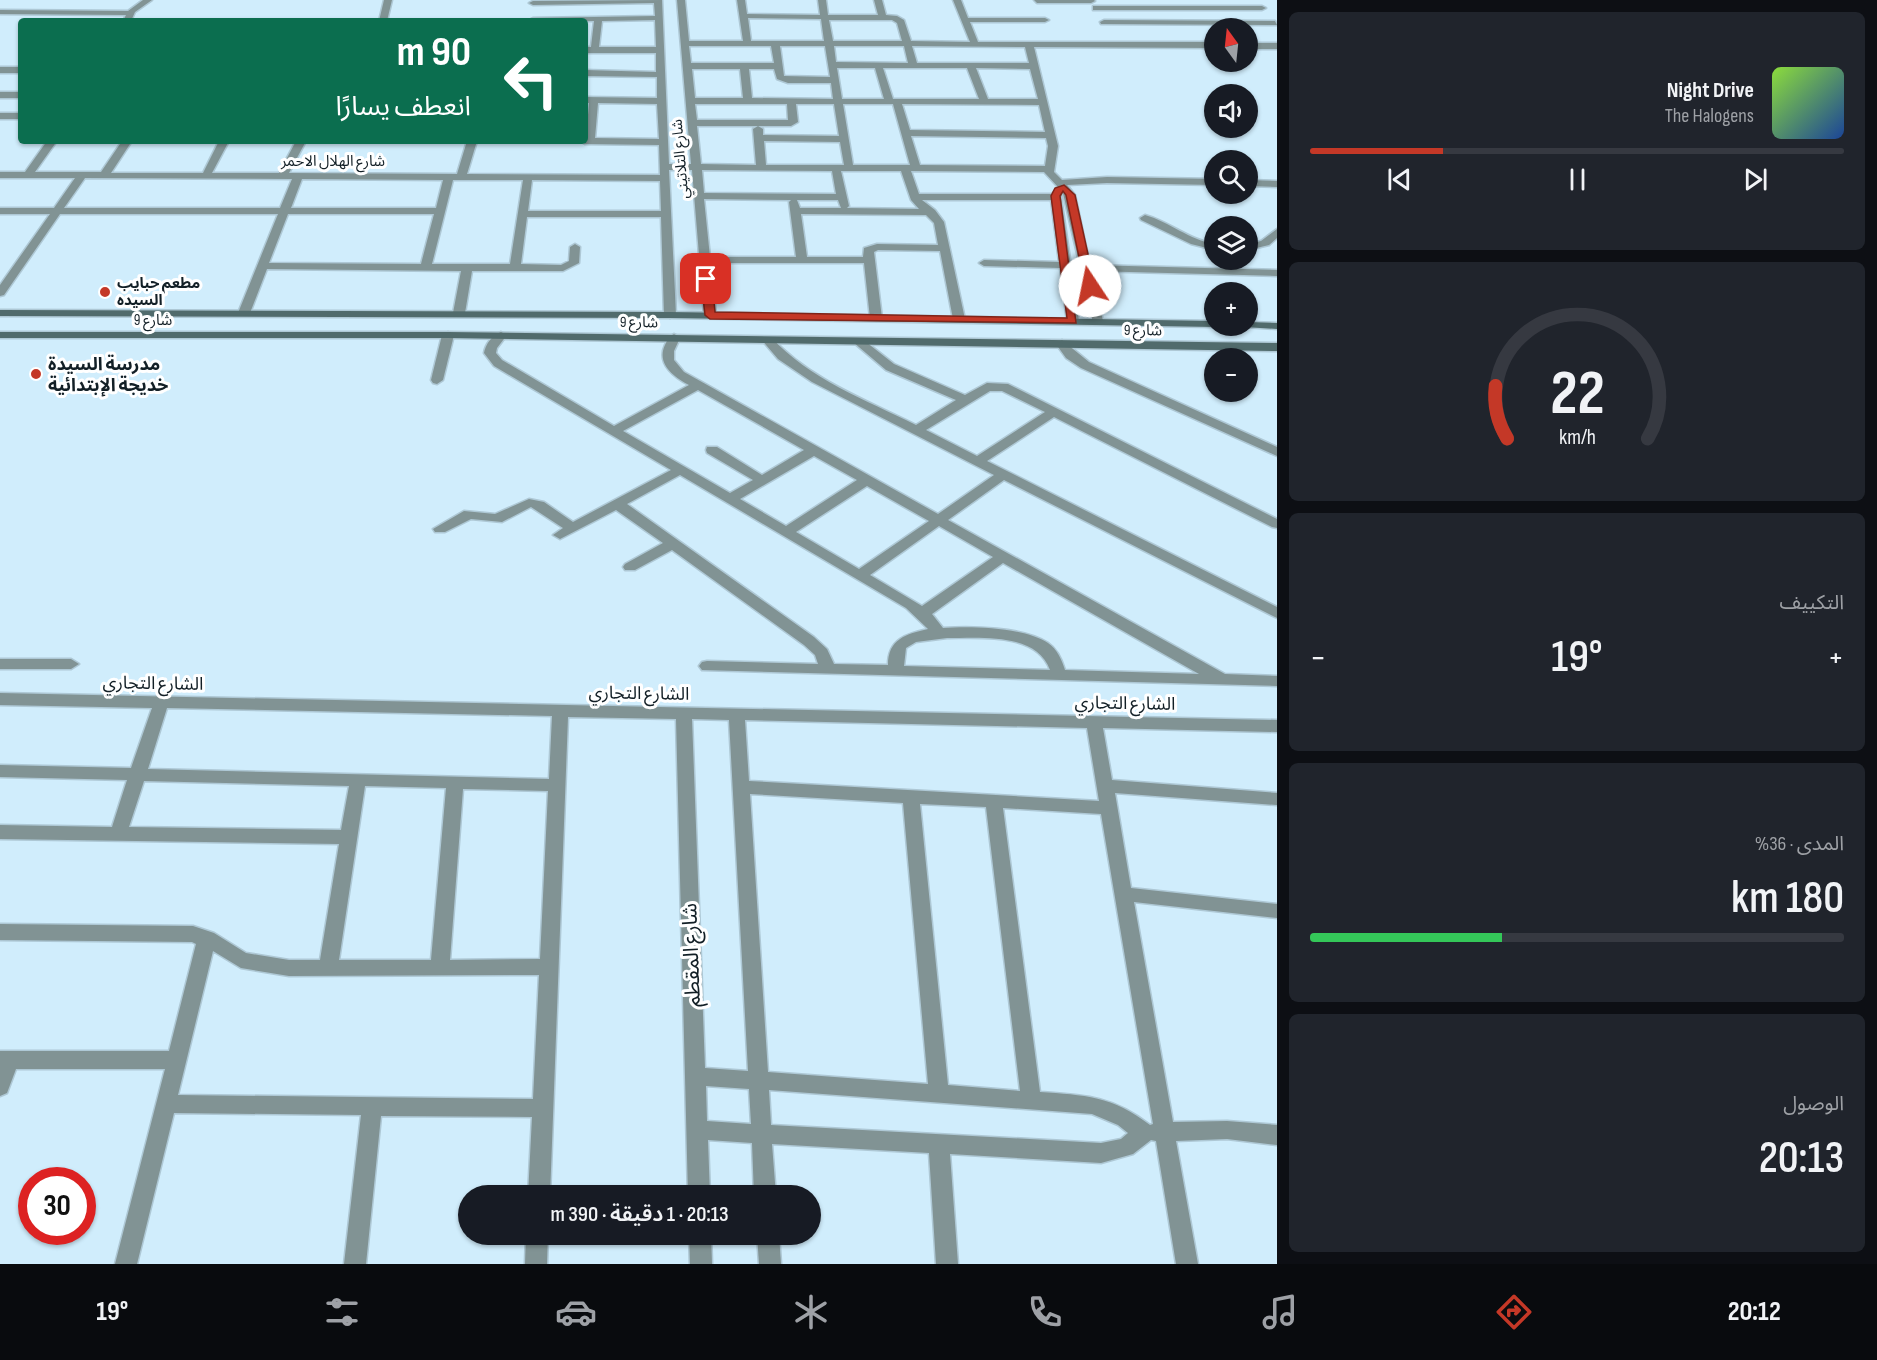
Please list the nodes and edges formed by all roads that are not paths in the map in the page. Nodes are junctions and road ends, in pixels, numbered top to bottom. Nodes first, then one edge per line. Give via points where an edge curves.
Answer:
1 (69, 0) edge
2 (134, 0) edge
3 (148, 0) edge
4 (388, 0) edge
5 (658, 0) edge
6 (681, 0) edge
7 (741, 0) edge
8 (822, 0) edge
9 (878, 0) edge
10 (957, 0) edge
11 (1037, 0) edge
12 (1255, 0) edge
13 (534, 1) edge
14 (1093, 3) edge
15 (1157, 4) edge
16 (1262, 8) junction
17 (0, 12) edge
18 (58, 13) junction
19 (73, 13) junction
20 (130, 15) edge
21 (825, 15) junction
22 (743, 16) junction
23 (882, 16) junction
24 (69, 18) edge
25 (384, 18) edge
26 (533, 18) edge
27 (659, 18) junction
28 (588, 19) edge
29 (598, 19) junction
30 (964, 20) junction
31 (1169, 23) junction
32 (1276, 25) edge
33 (1050, 32) junction
34 (1111, 33) junction
35 (685, 43) junction
36 (747, 43) junction
37 (775, 44) junction
38 (829, 44) junction
39 (906, 44) junction
40 (924, 44) junction
41 (975, 44) junction
42 (1029, 44) junction
43 (1204, 44) edge
44 (1258, 46) edge
45 (1277, 46) edge
46 (588, 50) edge
47 (595, 50) junction
48 (660, 50) junction
49 (832, 65) junction
50 (878, 65) junction
51 (913, 65) junction
52 (932, 65) junction
53 (970, 65) junction
54 (687, 66) junction
55 (744, 66) junction
56 (777, 66) junction
57 (1034, 66) junction
58 (0, 70) edge
59 (18, 70) edge
60 (588, 73) edge
61 (661, 75) junction
62 (835, 80) junction
63 (0, 95) edge
64 (18, 95) edge
65 (590, 100) edge
66 (662, 101) junction
67 (690, 101) junction
68 (748, 101) junction
69 (791, 101) junction
70 (838, 102) junction
71 (893, 102) junction
72 (985, 102) junction
73 (1042, 102) junction
74 (18, 116) edge
75 (2, 119) edge
76 (692, 123) junction
77 (757, 123) junction
78 (588, 127) edge
79 (906, 133) junction
80 (1050, 135) junction
81 (758, 138) junction
82 (844, 139) junction
83 (588, 141) edge
84 (664, 142) junction
85 (50, 144) edge
86 (124, 144) edge
87 (222, 144) edge
88 (300, 144) edge
89 (471, 144) edge
90 (665, 167) junction
91 (696, 167) junction
92 (761, 167) junction
93 (836, 168) junction
94 (849, 168) junction
95 (910, 168) junction
96 (1048, 169) junction
97 (0, 175) edge
98 (28, 175) junction
99 (82, 175) junction
100 (104, 175) junction
101 (206, 176) junction
102 (284, 176) junction
103 (298, 176) junction
104 (449, 177) junction
105 (461, 177) junction
106 (528, 177) junction
107 (665, 178) junction
108 (1204, 182) edge
109 (1258, 183) edge
110 (1277, 184) edge
111 (1061, 185) junction
112 (699, 196) junction
113 (793, 196) junction
114 (1056, 196) junction
115 (842, 197) junction
116 (915, 197) junction
117 (0, 211) edge
118 (58, 211) junction
119 (284, 211) junction
120 (441, 211) junction
121 (795, 211) junction
122 (844, 211) junction
123 (931, 212) junction
124 (523, 214) junction
125 (667, 214) junction
126 (1145, 218) dead end
127 (1277, 232) edge
128 (1204, 245) edge
129 (1258, 245) edge
130 (575, 248) dead end
131 (945, 248) junction
132 (705, 260) junction
133 (802, 260) junction
134 (868, 260) junction
135 (984, 263) dead end
136 (1064, 265) junction
137 (262, 266) junction
138 (426, 267) junction
139 (467, 267) junction
140 (515, 268) junction
141 (1086, 268) junction
142 (1277, 273) edge
143 (0, 293) edge
144 (243, 313) junction
145 (459, 313) junction
146 (0, 314) edge
147 (670, 315) junction
148 (710, 315) junction
149 (876, 318) junction
150 (959, 319) junction
151 (1072, 321) junction
152 (1097, 321) junction
153 (1204, 324) edge
154 (1258, 325) edge
155 (1277, 326) edge
156 (0, 335) edge
157 (448, 335) junction
158 (501, 335) junction
159 (674, 338) junction
160 (767, 339) junction
161 (857, 340) junction
162 (1062, 344) junction
163 (1277, 347) edge
164 (437, 380) dead end
165 (699, 385) junction
166 (966, 400) junction
167 (1054, 412) junction
168 (916, 430) junction
169 (614, 431) junction
170 (1274, 448) edge
171 (712, 450) dead end
172 (813, 450) junction
173 (978, 461) junction
174 (680, 470) junction
175 (1004, 474) junction
176 (762, 480) junction
177 (867, 480) junction
178 (730, 499) junction
179 (617, 504) junction
180 (938, 520) junction
181 (1277, 524) edge
182 (573, 528) junction
183 (440, 529) dead end
184 (786, 532) junction
185 (560, 535) dead end
186 (672, 544) junction
187 (1003, 556) junction
188 (630, 567) dead end
189 (860, 575) junction
190 (1275, 610) edge
191 (923, 613) junction
192 (939, 633) junction
193 (0, 664) edge
194 (71, 664) dead end
195 (707, 666) dead end
196 (828, 669) junction
197 (896, 671) junction
198 (1059, 675) junction
199 (1221, 680) junction
200 (1277, 681) edge
201 (0, 699) edge
202 (161, 703) junction
203 (560, 711) junction
204 (684, 714) junction
205 (736, 715) junction
206 (1094, 722) junction
207 (1277, 726) edge
208 (0, 771) edge
209 (138, 775) junction
210 (358, 780) junction
211 (455, 783) junction
212 (558, 785) junction
213 (1105, 786) junction
214 (741, 787) junction
215 (911, 796) junction
216 (1277, 799) edge
217 (994, 802) junction
218 (1109, 808) junction
219 (0, 832) edge
220 (118, 834) junction
221 (349, 837) junction
222 (1124, 894) junction
223 (1276, 915) edge
224 (0, 932) edge
225 (207, 938) junction
226 (549, 967) junction
227 (328, 968) junction
228 (440, 968) junction
229 (5, 1060) edge
230 (176, 1060) junction
231 (695, 1076) junction
232 (759, 1081) junction
233 (0, 1087) edge
234 (939, 1094) junction
235 (1031, 1101) junction
236 (165, 1104) junction
237 (372, 1106) junction
238 (543, 1108) junction
239 (697, 1130) junction
240 (762, 1133) junction
241 (1154, 1133) junction
242 (1277, 1135) edge
243 (939, 1143) junction
244 (540, 1185) edge
245 (699, 1185) edge
246 (764, 1185) edge
247 (537, 1245) edge
248 (700, 1245) edge
249 (769, 1245) edge
250 (126, 1264) edge
251 (355, 1264) edge
252 (536, 1264) edge
253 (701, 1264) edge
254 (770, 1264) edge
255 (947, 1264) edge
256 (1187, 1264) edge

1 - 18 street
2 - 20 street
3 - 20 street
4 - 25 street
5 - 13 street
5 - 27 street, شارع التلاتيني
6 - 35 street, شارع التلاتيني
7 - 22 street
8 - 21 street
9 - 23 street
10 - 30 street
11 - 14 street
11 - 33 street
12 - 16 street
13 - 26 street
14 - 15 street
14 - 34 street
15 - 16 street
15 - 31 street
16 - 32 street
17 - 18 street
18 - 19 street
19 - 20 street
19 - 24 street
21 - 22 street
21 - 23 street
21 - 38 street
22 - 36 street
23 - 39 street via 901,22
27 - 29 street
27 - 48 street, شارع التلاتيني
28 - 29 street
29 - 47 street
30 - 33 street
30 - 41 street
31 - 32 street
31 - 34 street
33 - 34 street
33 - 42 street
34 - 43 street
35 - 36 street
35 - 54 street, شارع التلاتيني
36 - 37 street
37 - 38 street
37 - 56 street
38 - 39 street
38 - 49 street
39 - 40 street
39 - 51 street
40 - 41 street
40 - 52 street
41 - 42 street
42 - 57 street
44 - 45 street
46 - 47 street
47 - 48 street
48 - 61 street, شارع التلاتيني
49 - 50 street
49 - 62 street
50 - 51 street
50 - 71 street
51 - 52 street
52 - 53 street
53 - 57 street
53 - 72 street
54 - 55 street
54 - 67 street, شارع التلاتيني
55 - 56 street
55 - 68 street
56 - 62 street via 778,76 785,79
57 - 73 street
58 - 59 street
60 - 61 street
61 - 66 street, شارع التلاتيني
62 - 70 street
63 - 64 street
65 - 66 street
65 - 78 street
66 - 84 street, شارع التلاتيني
67 - 68 street
67 - 76 street, شارع التلاتيني
68 - 69 street
69 - 70 street
69 - 77 street via 792,123
70 - 71 street
70 - 82 street
71 - 72 street
71 - 79 street
72 - 73 street
73 - 80 street
74 - 75 street
76 - 77 street
76 - 91 street, شارع التلاتيني
77 - 81 street
79 - 80 street
79 - 95 street
80 - 96 street via 1053,154
81 - 82 street
81 - 92 street
82 - 94 street
83 - 84 street
84 - 90 street, شارع التلاتيني
85 - 98 street
86 - 100 street
87 - 101 street
88 - 102 street
89 - 105 street
90 - 91 street
90 - 107 street, شارع التلاتيني
91 - 92 street
91 - 112 street, شارع التلاتيني
92 - 93 street
93 - 94 street
93 - 115 street
94 - 95 street
95 - 96 street
95 - 116 street
96 - 111 street
97 - 98 street, شارع الهلال الاحمر
98 - 99 street, شارع الهلال الاحمر
99 - 100 street, شارع الهلال الاحمر
99 - 118 street
100 - 101 street, شارع الهلال الاحمر
101 - 102 street, شارع الهلال الاحمر
102 - 103 street, شارع الهلال الاحمر
103 - 104 street, شارع الهلال الاحمر
103 - 119 street
104 - 105 street, شارع الهلال الاحمر
104 - 120 street
105 - 106 street, شارع الهلال الاحمر
106 - 107 street, شارع الهلال الاحمر
106 - 124 street
107 - 125 street, شارع التلاتيني
108 - 111 street via 1107,180
109 - 110 street
111 - 114 street
111 - 141 street via 1070,195
112 - 113 street
112 - 132 street, شارع التلاتيني
113 - 115 street
113 - 121 street
114 - 116 street
114 - 136 street
115 - 122 street
116 - 123 street
117 - 118 street
118 - 119 street
118 - 143 street
119 - 120 street
119 - 137 street
120 - 138 street
121 - 122 street
121 - 133 street
122 - 123 street
123 - 131 street via 939,222
124 - 125 street
124 - 140 street
125 - 147 street, شارع التلاتيني
126 - 128 street
127 - 129 street
130 - 140 street via 574,263 567,267
131 - 134 street via 873,247 867,251
131 - 150 street
132 - 133 street
132 - 148 street, شارع التلاتيني
133 - 134 street
134 - 149 street
135 - 136 street
136 - 151 street
137 - 138 street
137 - 144 street
138 - 139 street
139 - 140 street
139 - 145 street
141 - 142 street
141 - 152 street
144 - 145 main road, شارع 9
144 - 146 main road, شارع 9
145 - 147 main road, شارع 9
147 - 148 main road, شارع 9
148 - 149 main road, شارع 9
149 - 150 main road, شارع 9
150 - 151 main road, شارع 9
151 - 152 main road, شارع 9
152 - 153 main road, شارع 9
154 - 155 main road
156 - 157 main road, شارع 9
157 - 158 main road, شارع 9
157 - 164 street
158 - 159 main road, شارع 9
158 - 169 street via 491,347 492,358
159 - 160 main road, شارع 9
159 - 165 street via 667,356 670,366
160 - 161 main road, شارع 9
160 - 168 street via 803,371
161 - 162 main road, شارع 9
161 - 166 street via 890,367
162 - 163 main road, شارع 9
162 - 170 street via 1085,365
165 - 169 street
165 - 172 street
166 - 167 street via 987,387 1000,386
166 - 168 street
167 - 173 street
167 - 181 street
168 - 173 street
169 - 174 street
171 - 176 street
172 - 176 street
172 - 177 street
173 - 175 street
174 - 178 street
174 - 179 street
175 - 180 street
175 - 190 street
176 - 178 street
177 - 180 street
177 - 184 street
178 - 184 street
179 - 182 street
179 - 186 street
180 - 187 street
180 - 189 street
182 - 183 street via 539,505 529,503 497,519 468,514
182 - 185 street
184 - 189 street
186 - 188 street
186 - 196 street via 816,647
187 - 191 street
187 - 199 street
189 - 191 street
191 - 192 street
192 - 197 street via 924,633 906,640 896,654
192 - 198 street via 1009,636 1032,641 1050,653
193 - 194 street
195 - 196 street, الشارع التجاري
196 - 197 street, الشارع التجاري
197 - 198 street, الشارع التجاري
198 - 199 street, الشارع التجاري
199 - 200 street, الشارع التجاري
201 - 202 street, الشارع التجاري
202 - 203 street, الشارع التجاري
202 - 209 street
203 - 204 street, الشارع التجاري
203 - 212 street
204 - 205 street, الشارع التجاري
204 - 231 street, شارع المقطم
205 - 206 street, الشارع التجاري
205 - 214 street
206 - 207 street, الشارع التجاري
206 - 213 street
208 - 209 street
209 - 210 street
209 - 220 street
210 - 211 street
210 - 221 street
211 - 212 street
211 - 228 street
212 - 226 street
213 - 216 street
213 - 218 street
214 - 215 street
214 - 232 street
215 - 217 street
215 - 234 street
217 - 218 street
217 - 235 street
218 - 222 street
219 - 220 street
220 - 221 street
221 - 227 street
222 - 223 street
222 - 241 street
224 - 225 street via 194,934
225 - 227 street via 241,960 262,966
225 - 230 street
226 - 228 street
226 - 238 street
227 - 228 street
229 - 230 street
229 - 233 street
230 - 236 street
231 - 232 street
231 - 239 street, شارع المقطم
232 - 234 street
232 - 240 street
234 - 235 street
235 - 241 street via 1103,1108
236 - 237 street
236 - 250 street
237 - 238 street
237 - 251 street
238 - 244 street
239 - 240 street
239 - 245 street, شارع المقطم
240 - 243 street
240 - 246 street
241 - 242 street via 1227,1130
241 - 243 street via 1126,1147 1101,1153
241 - 256 street
243 - 255 street
247 - 252 street
248 - 253 street
249 - 254 street

